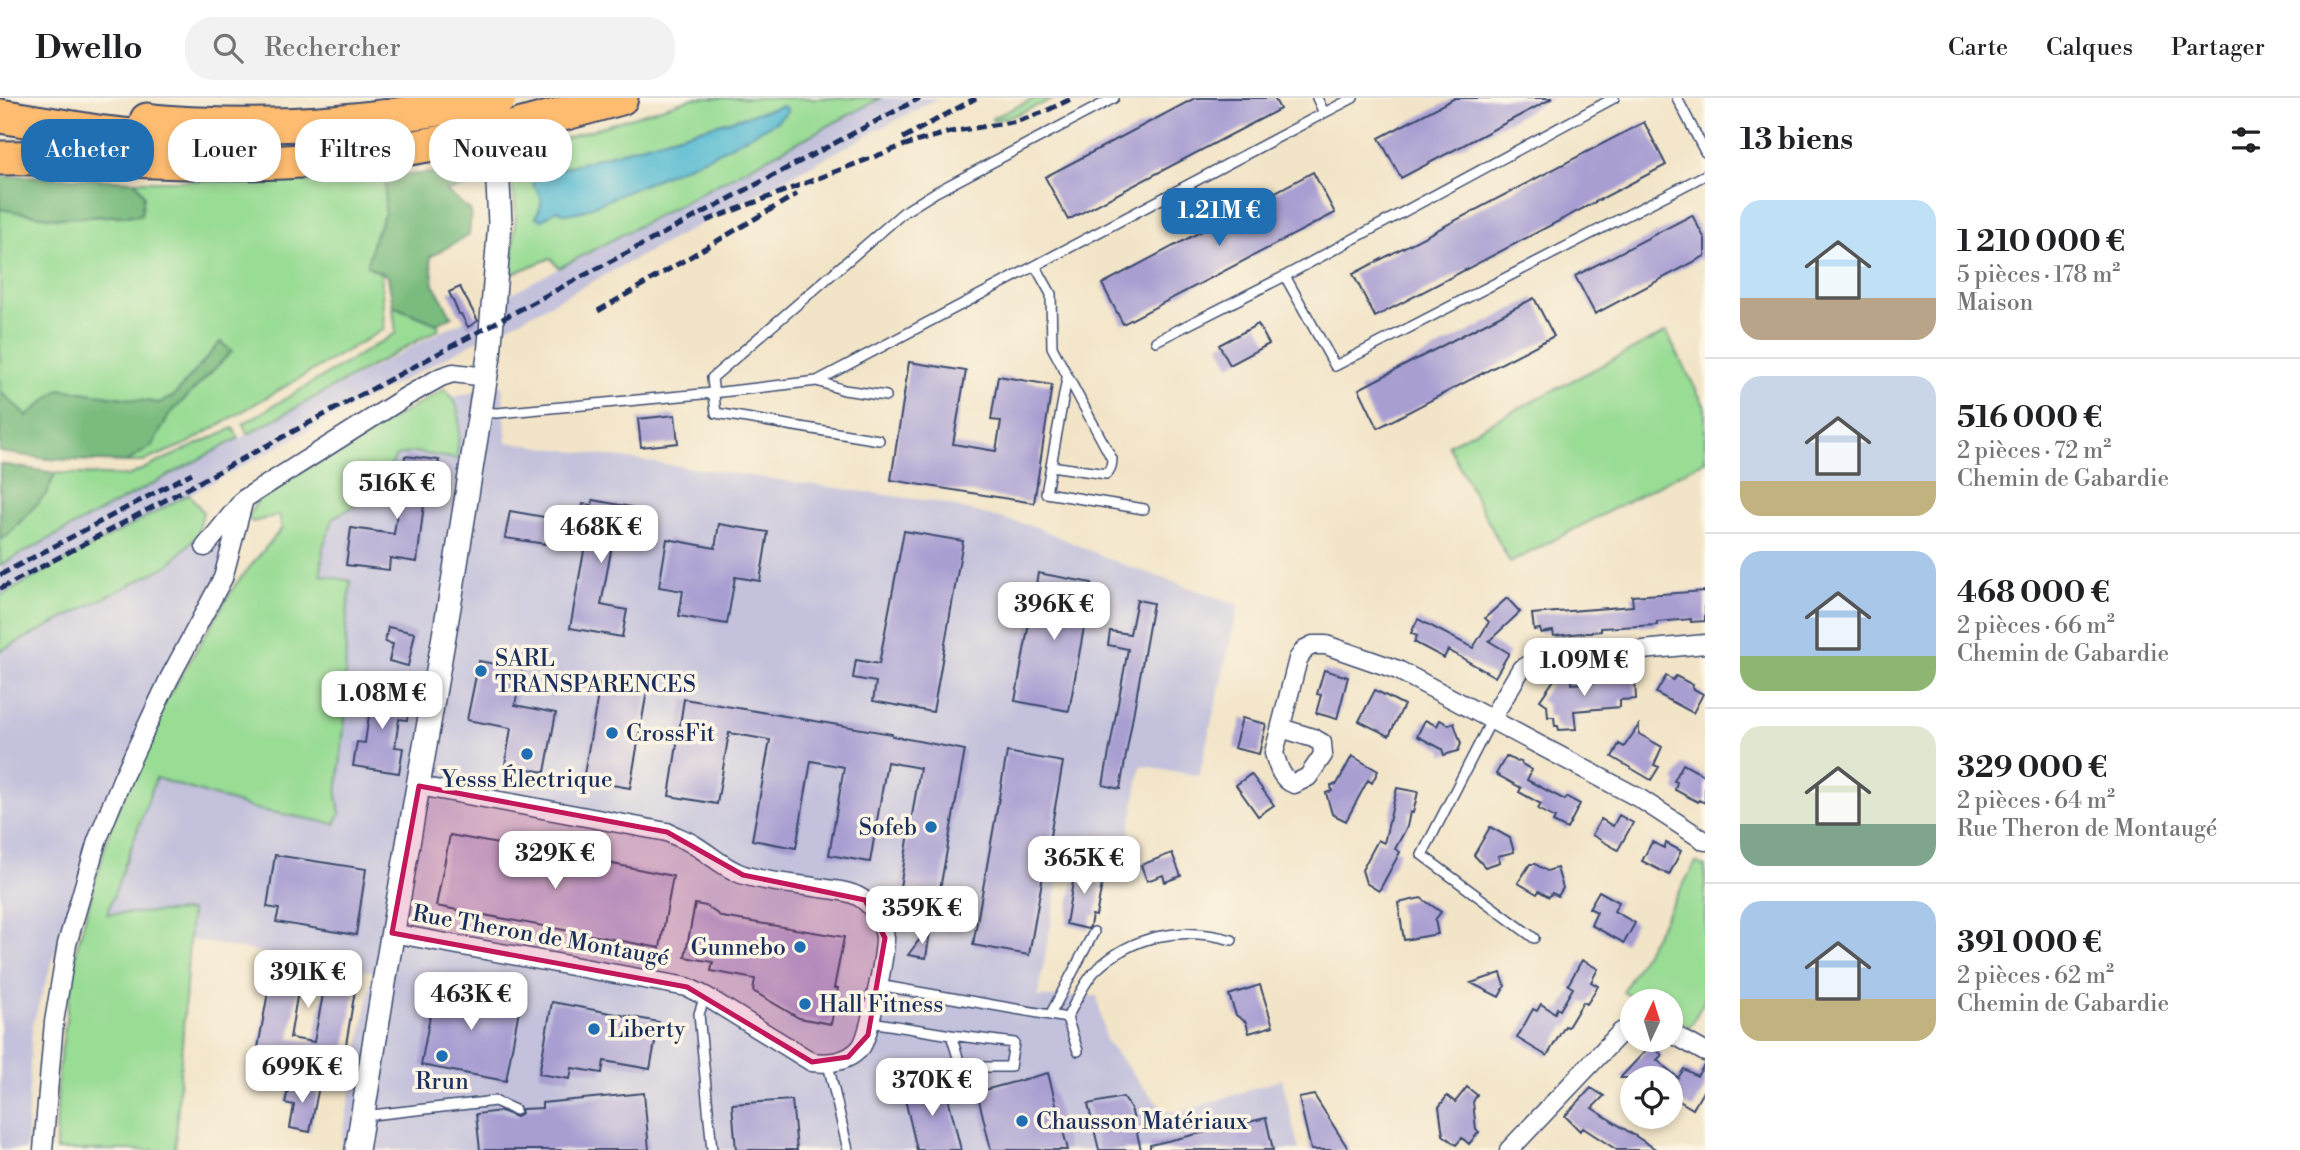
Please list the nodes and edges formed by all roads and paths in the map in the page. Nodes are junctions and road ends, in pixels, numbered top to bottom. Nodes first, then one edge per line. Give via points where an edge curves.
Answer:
1 (20, 98) edge
2 (142, 98) edge
3 (416, 98) edge
4 (578, 98) edge
5 (621, 98) edge
6 (1114, 98) edge
7 (1317, 98) edge
8 (1353, 98) edge
9 (1615, 98) edge
10 (1677, 98) edge
11 (490, 113) edge
12 (1324, 114) junction
13 (0, 116) edge
14 (1705, 152) edge
15 (0, 158) edge
16 (1705, 175) edge
17 (1036, 267) junction
18 (1285, 276) junction
19 (1156, 341) dead end
20 (485, 377) junction
21 (1067, 378) junction
22 (817, 381) junction
23 (713, 393) junction
24 (886, 396) dead end
25 (480, 411) junction
26 (879, 440) dead end
27 (1051, 466) junction
28 (244, 499) junction
29 (1144, 509) dead end
30 (205, 547) dead end
31 (1705, 645) edge
32 (1492, 718) junction
33 (1281, 729) dead end
34 (419, 786) junction
35 (1705, 841) edge
36 (1094, 932) dead end
37 (392, 933) junction
38 (1534, 938) dead end
39 (1232, 940) dead end
40 (878, 985) junction
41 (705, 996) junction
42 (1050, 1015) junction
43 (1067, 1018) junction
44 (870, 1022) junction
45 (1620, 1033) edge
46 (951, 1035) junction
47 (1684, 1041) edge
48 (1078, 1051) dead end
49 (1705, 1052) edge
50 (828, 1064) junction
51 (515, 1110) dead end
52 (363, 1113) junction
53 (43, 1150) edge
54 (357, 1150) edge
55 (712, 1150) edge
56 (848, 1150) edge
57 (1509, 1150) edge

1 - 11 highway via 152,121 276,126 410,114
2 - 3 highway via 228,107 307,108
4 - 11 highway
5 - 11 highway
6 - 23 lane via 904,212 712,378
7 - 12 lane
8 - 12 lane
9 - 18 lane
10 - 14 lane
11 - 13 highway via 368,141 322,145 181,142
11 - 15 highway via 371,155 284,162
11 - 20 street via 500,223
12 - 17 lane
16 - 18 lane via 1335,366
17 - 21 lane via 1051,295 1052,347
17 - 22 lane
18 - 19 lane
20 - 25 street
20 - 28 street via 453,373 441,377
21 - 27 lane
21 - 27 lane via 1112,464 1106,474
22 - 23 lane
22 - 24 lane
23 - 25 lane
23 - 26 lane via 716,413
25 - 34 street
27 - 29 lane via 1046,493
28 - 30 street
28 - 53 street via 223,578 169,679 97,841 67,944 54,1023
31 - 32 street via 1533,662 1521,669
32 - 33 street via 1398,670 1326,645 1313,645 1298,659
32 - 35 street via 1639,798
32 - 38 lane via 1422,855
34 - 37 street
34 - 40 street via 667,832 743,875 847,892 865,900 882,928 885,938
36 - 42 lane
37 - 41 street, Rue Theron de Montaugé via 666,982
37 - 52 street
39 - 43 lane via 1207,933 1152,936 1121,951 1094,973
40 - 42 lane
40 - 44 street
41 - 50 street, Rue Theron de Montaugé via 812,1062
41 - 55 lane via 699,1014
42 - 43 lane
43 - 48 lane
44 - 46 lane
44 - 50 street via 860,1048
45 - 57 street
46 - 46 lane via 961,1067 1010,1067 1014,1043
47 - 49 street
50 - 56 lane
51 - 52 lane via 495,1101
52 - 54 street

